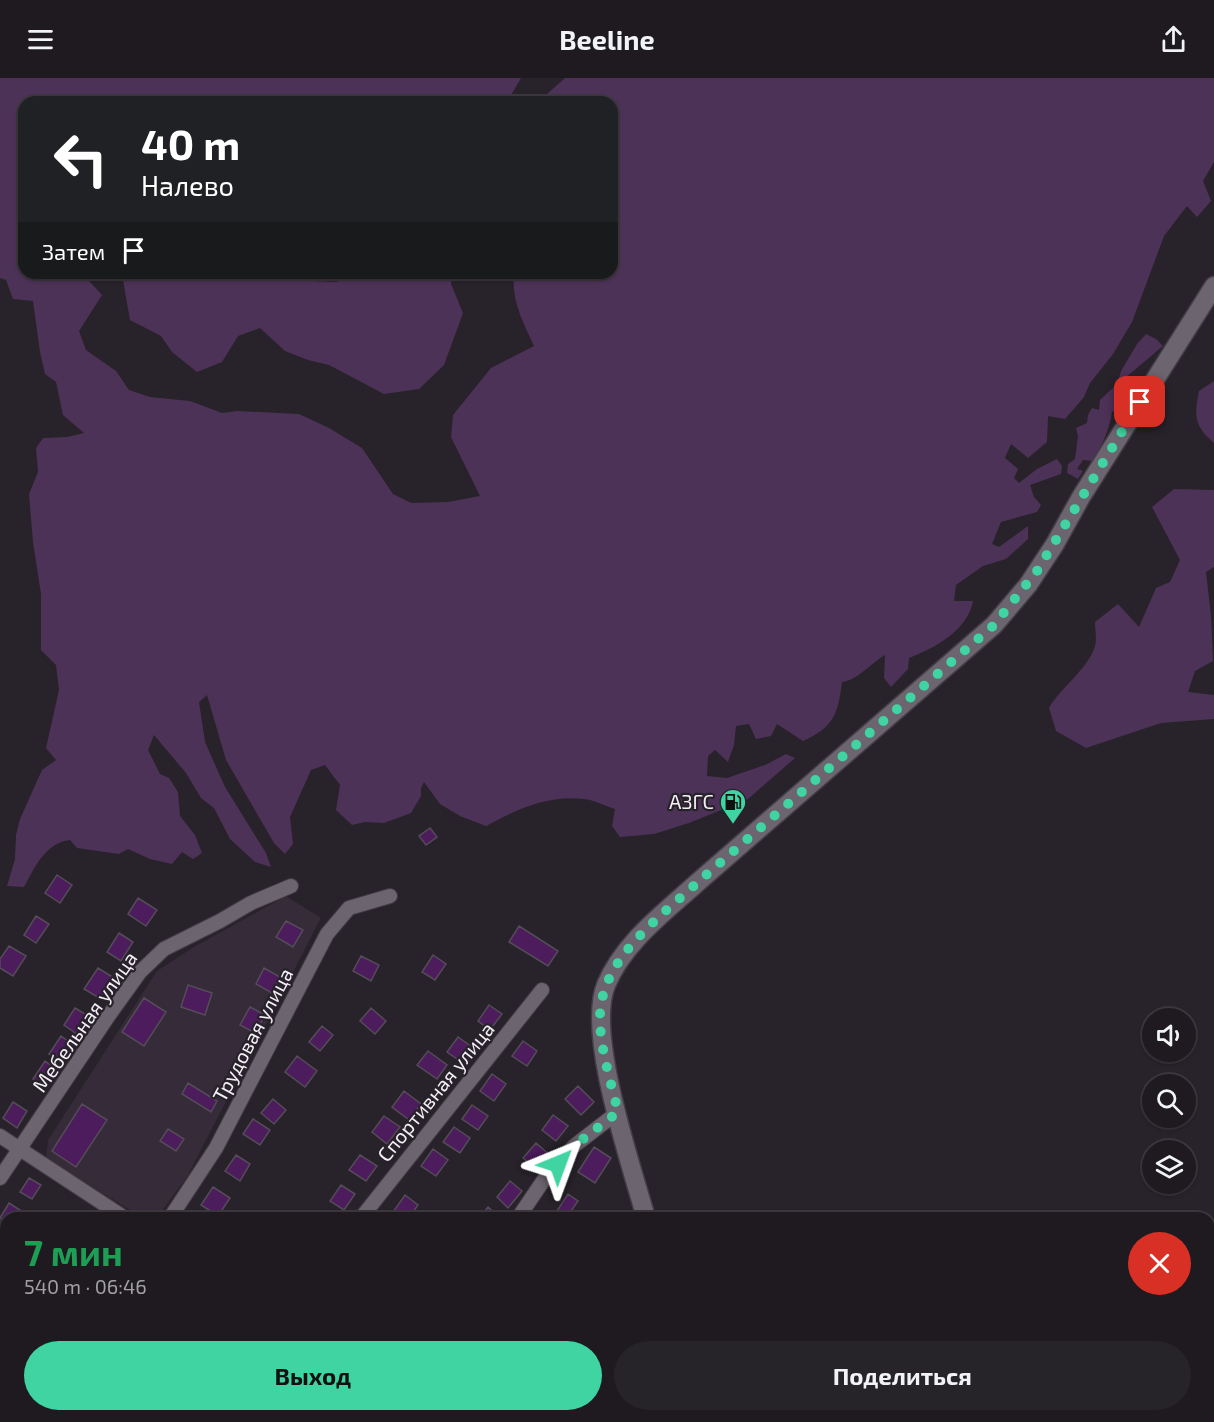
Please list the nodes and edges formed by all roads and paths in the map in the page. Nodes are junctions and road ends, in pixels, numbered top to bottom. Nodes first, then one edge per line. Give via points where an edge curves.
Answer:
1 (1214, 286) edge
2 (291, 886) dead end
3 (390, 896) dead end
4 (542, 990) dead end
5 (618, 1112) junction
6 (0, 1136) edge
7 (21, 1149) junction
8 (0, 1178) edge
9 (116, 1212) edge
10 (175, 1212) edge
11 (366, 1212) edge
12 (522, 1212) edge
13 (644, 1212) edge

1 - 5 main road via 1028,585 994,625 698,882 621,958 606,986 600,1018 602,1045
2 - 7 street, Мебельная улица via 164,949 141,972 107,1018
3 - 10 street, Трудовая улица via 349,908 327,934 216,1148
4 - 11 street, Спортивная улица
5 - 12 street via 574,1146
5 - 13 main road
6 - 7 street
7 - 8 street, Мебельная улица
7 - 9 street

